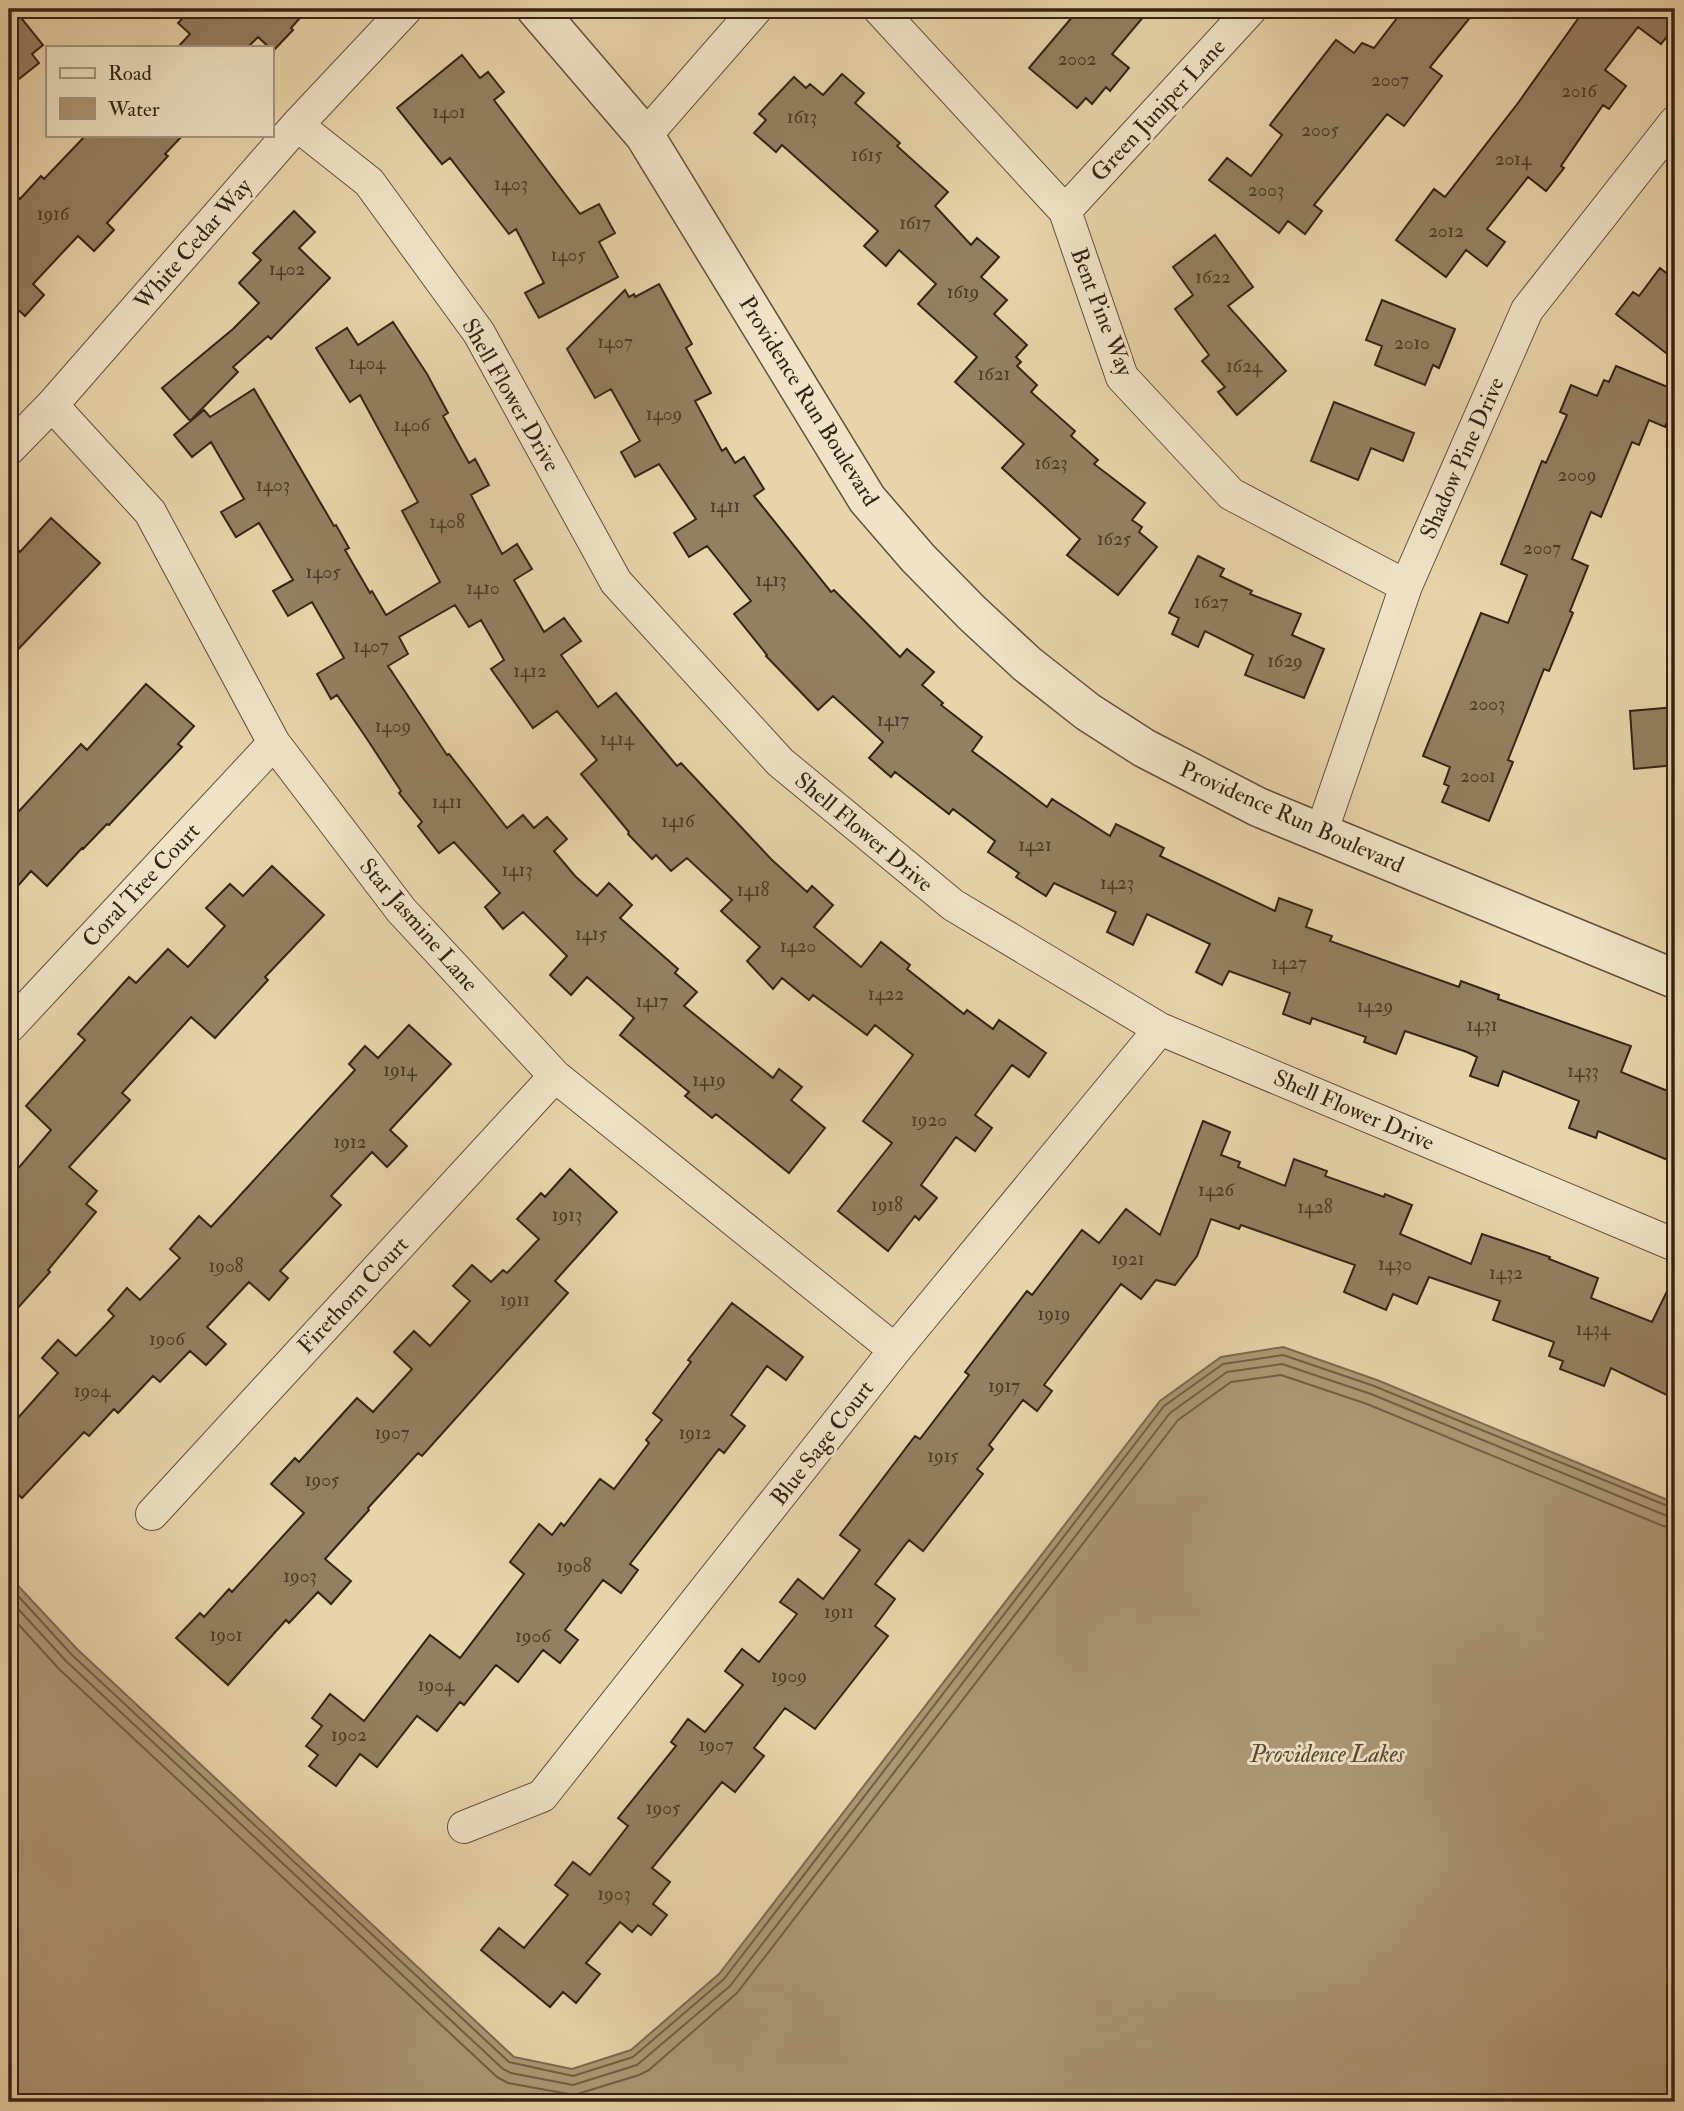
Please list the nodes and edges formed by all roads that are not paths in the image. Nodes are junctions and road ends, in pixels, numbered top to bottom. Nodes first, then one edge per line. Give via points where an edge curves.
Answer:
1 (406, 9) edge
2 (536, 9) edge
3 (756, 9) edge
4 (879, 9) edge
5 (1251, 9) edge
6 (1675, 122) edge
7 (297, 125) junction
8 (645, 136) junction
9 (1065, 211) junction
10 (52, 405) junction
11 (9, 449) edge
12 (1406, 586) junction
13 (274, 743) junction
14 (1321, 833) junction
15 (1675, 979) edge
16 (9, 1027) edge
17 (1160, 1029) junction
18 (555, 1076) junction
19 (1675, 1245) edge
20 (895, 1350) junction
21 (152, 1514) dead end
22 (464, 1827) dead end

1 - 7 street, White Cedar Way
2 - 8 street, Providence Run Boulevard
3 - 8 street
4 - 9 street, Bent Pine Way
5 - 9 street, Green Juniper Lane
6 - 12 street, Shadow Pine Drive via 1527,310
7 - 10 street, White Cedar Way
7 - 17 street, Shell Flower Drive via 369,182 479,333 616,582 780,762 953,905
8 - 14 street, Providence Run Boulevard via 867,499 927,567 1027,663 1088,712 1200,778
9 - 12 street, Bent Pine Way via 1122,377 1231,494
10 - 11 street, White Cedar Way
10 - 13 street, Star Jasmine Lane via 150,512
12 - 14 street, Shadow Pine Drive
13 - 16 street, Coral Tree Court
13 - 18 street, Star Jasmine Lane via 401,910
14 - 15 street, Providence Run Boulevard
17 - 19 street, Shell Flower Drive
17 - 20 street, Blue Sage Court
18 - 20 street, Star Jasmine Lane
18 - 21 street, Firethorn Court
20 - 22 street, Blue Sage Court via 542,1796

